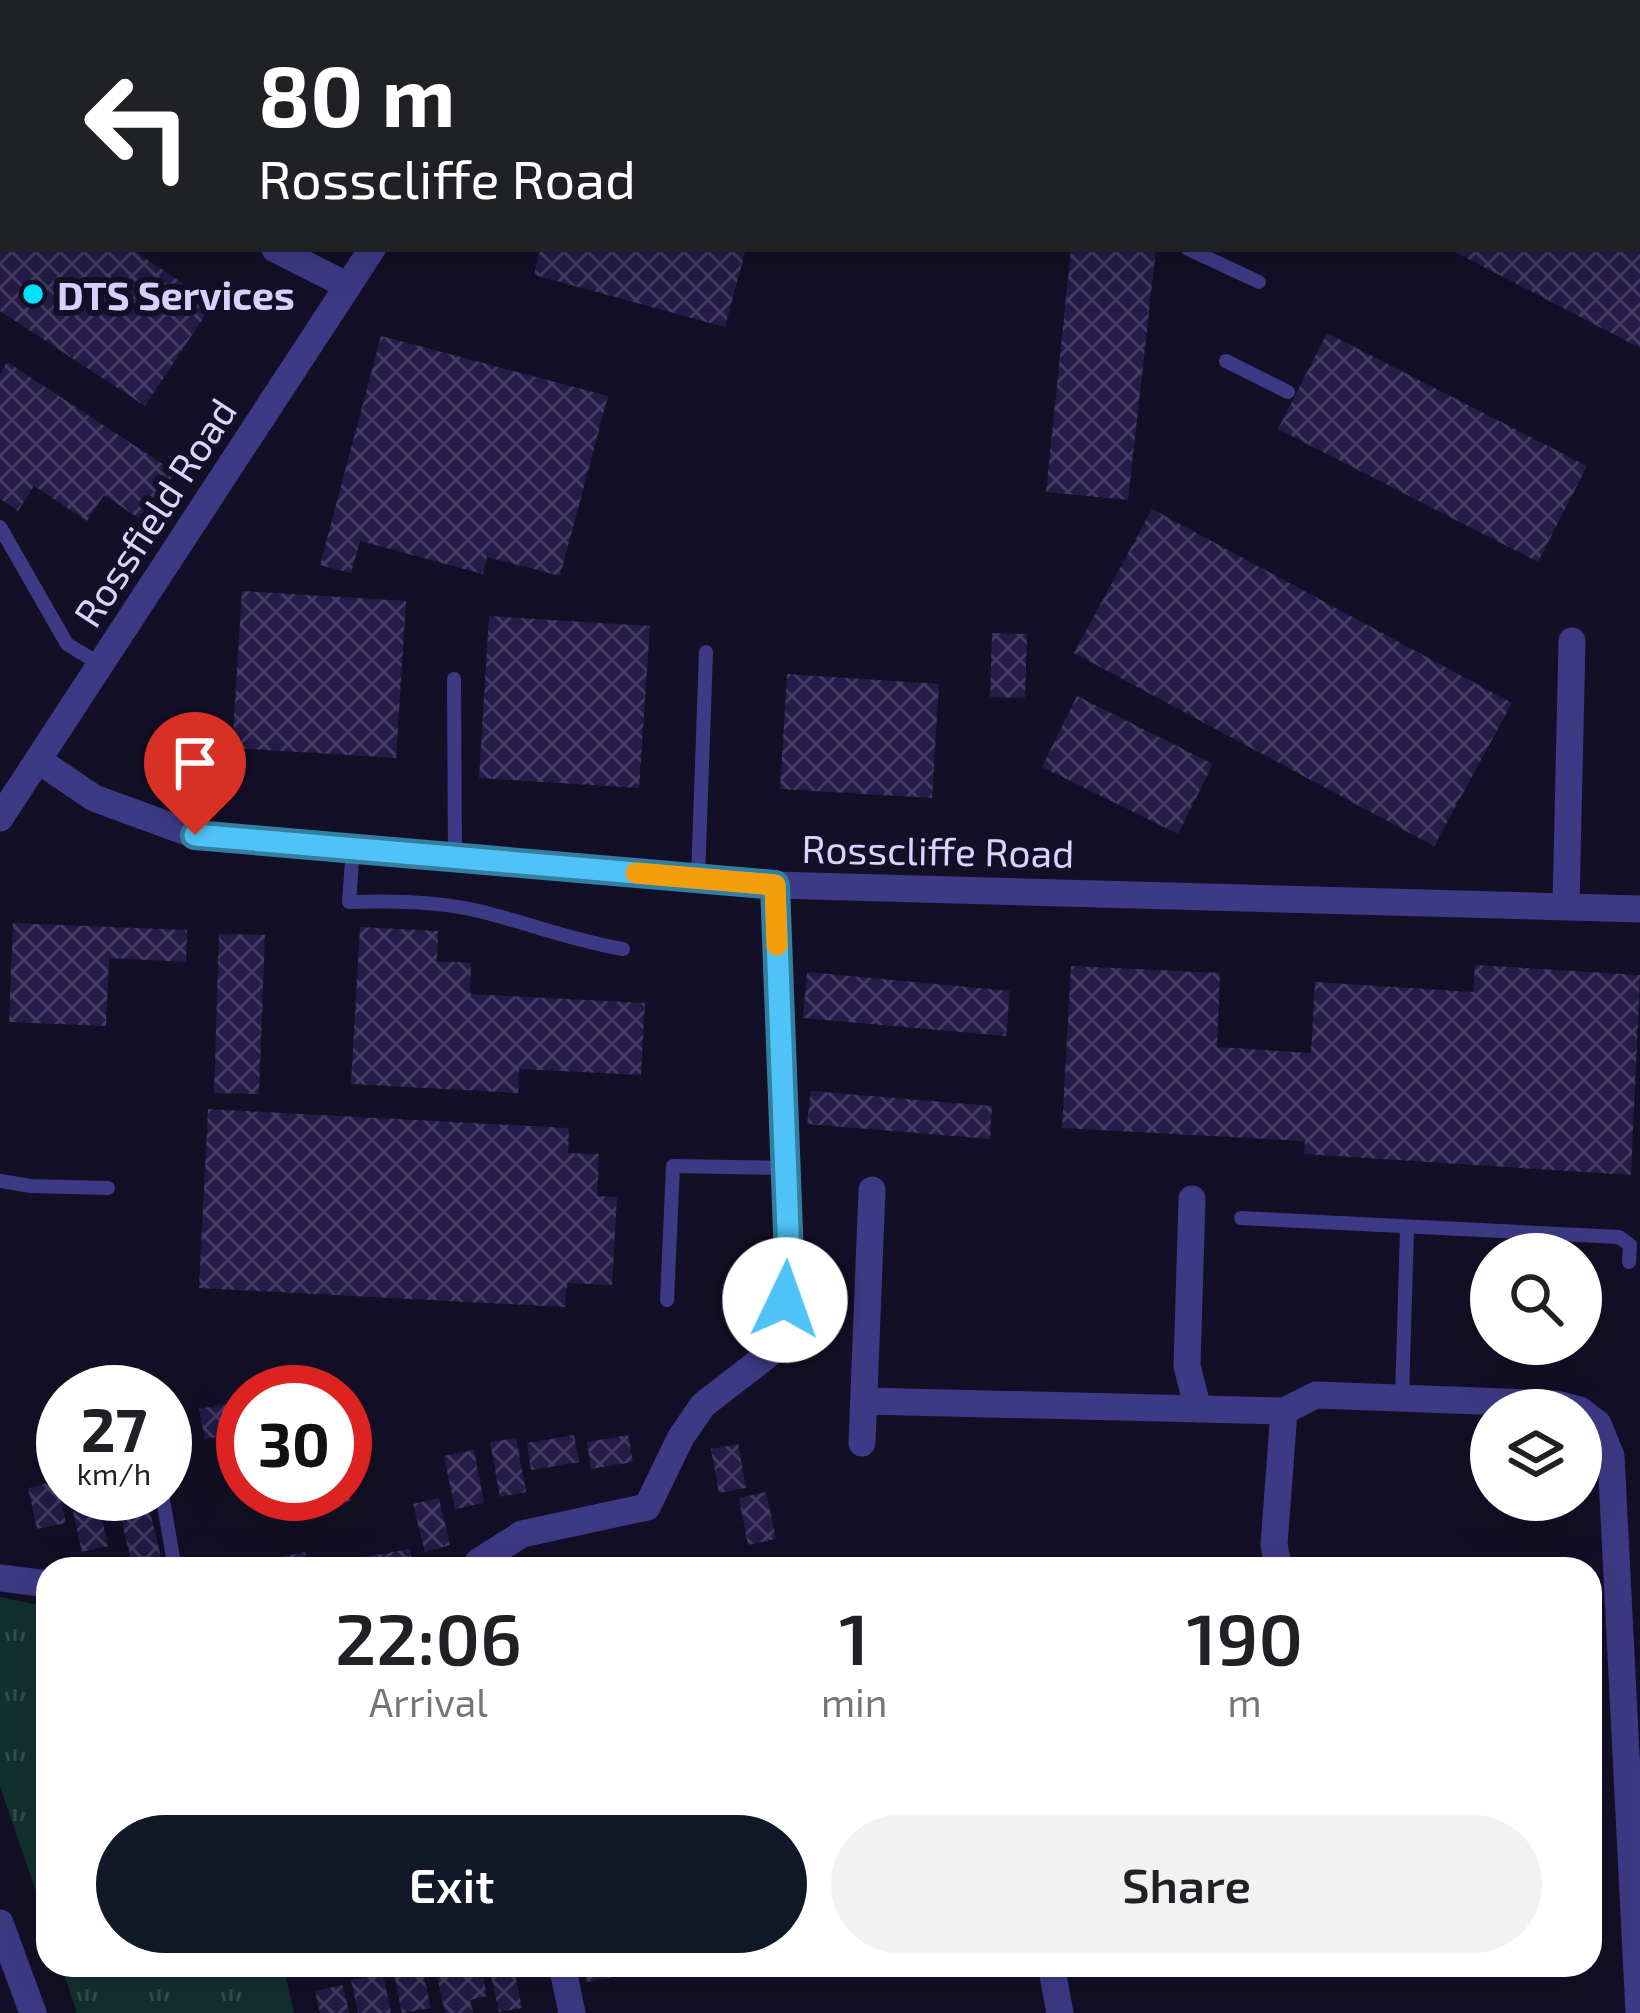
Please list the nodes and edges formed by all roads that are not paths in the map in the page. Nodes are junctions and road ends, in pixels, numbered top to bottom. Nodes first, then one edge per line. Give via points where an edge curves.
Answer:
1 (280, 252) edge
2 (370, 252) edge
3 (1194, 252) edge
4 (1259, 282) dead end
5 (348, 286) junction
6 (1226, 361) dead end
7 (1288, 392) dead end
8 (0, 527) edge
9 (1572, 641) dead end
10 (706, 652) dead end
11 (101, 665) junction
12 (454, 679) dead end
13 (38, 760) junction
14 (0, 818) edge
15 (353, 848) junction
16 (455, 857) junction
17 (698, 878) junction
18 (775, 885) junction
19 (1566, 904) junction
20 (1640, 909) edge
21 (623, 949) dead end
22 (785, 1168) junction
23 (0, 1180) edge
24 (108, 1188) dead end
25 (872, 1190) dead end
26 (1192, 1199) dead end
27 (1241, 1218) dead end
28 (1407, 1229) junction
29 (1629, 1262) dead end
30 (667, 1300) dead end
31 (1402, 1398) junction
32 (866, 1401) junction
33 (1470, 1401) edge
34 (1198, 1409) junction
35 (1284, 1411) junction
36 (1602, 1434) edge
37 (862, 1443) dead end
38 (167, 1521) edge
39 (173, 1557) edge
40 (486, 1557) edge
41 (1277, 1557) edge
42 (0, 1578) edge
43 (36, 1582) edge
44 (0, 1923) edge
45 (564, 1977) edge
46 (1053, 1977) edge
47 (33, 2013) edge
48 (572, 2013) edge
49 (1060, 2013) edge
50 (1640, 2013) edge

1 - 5 street
2 - 5 street, Rossfield Road
3 - 4 lane
5 - 11 street, Rossfield Road
6 - 7 lane
8 - 11 lane via 67,644
9 - 19 street
10 - 17 lane
11 - 13 street, Rossfield Road
12 - 16 lane
13 - 14 street, Rossfield Road
13 - 15 street, Rosscliffe Road via 94,798 195,835
15 - 16 street, Rosscliffe Road
15 - 21 lane via 349,902 477,910
16 - 17 street, Rosscliffe Road
17 - 18 street, Rosscliffe Road
18 - 19 street, Rosscliffe Road
18 - 22 street
19 - 20 street, Rosscliffe Road
22 - 30 lane via 673,1166
22 - 40 street via 784,1328 769,1354 703,1405 647,1507 522,1534
23 - 24 lane
25 - 32 street
26 - 34 street via 1187,1366
27 - 28 lane
28 - 29 lane via 1619,1237 1630,1245
28 - 31 lane
31 - 33 street
31 - 35 street via 1316,1395
32 - 34 street
32 - 37 street
34 - 35 street
35 - 41 street
36 - 50 street via 1611,1456
38 - 39 lane
42 - 43 street
44 - 47 street
45 - 48 street
46 - 49 street

